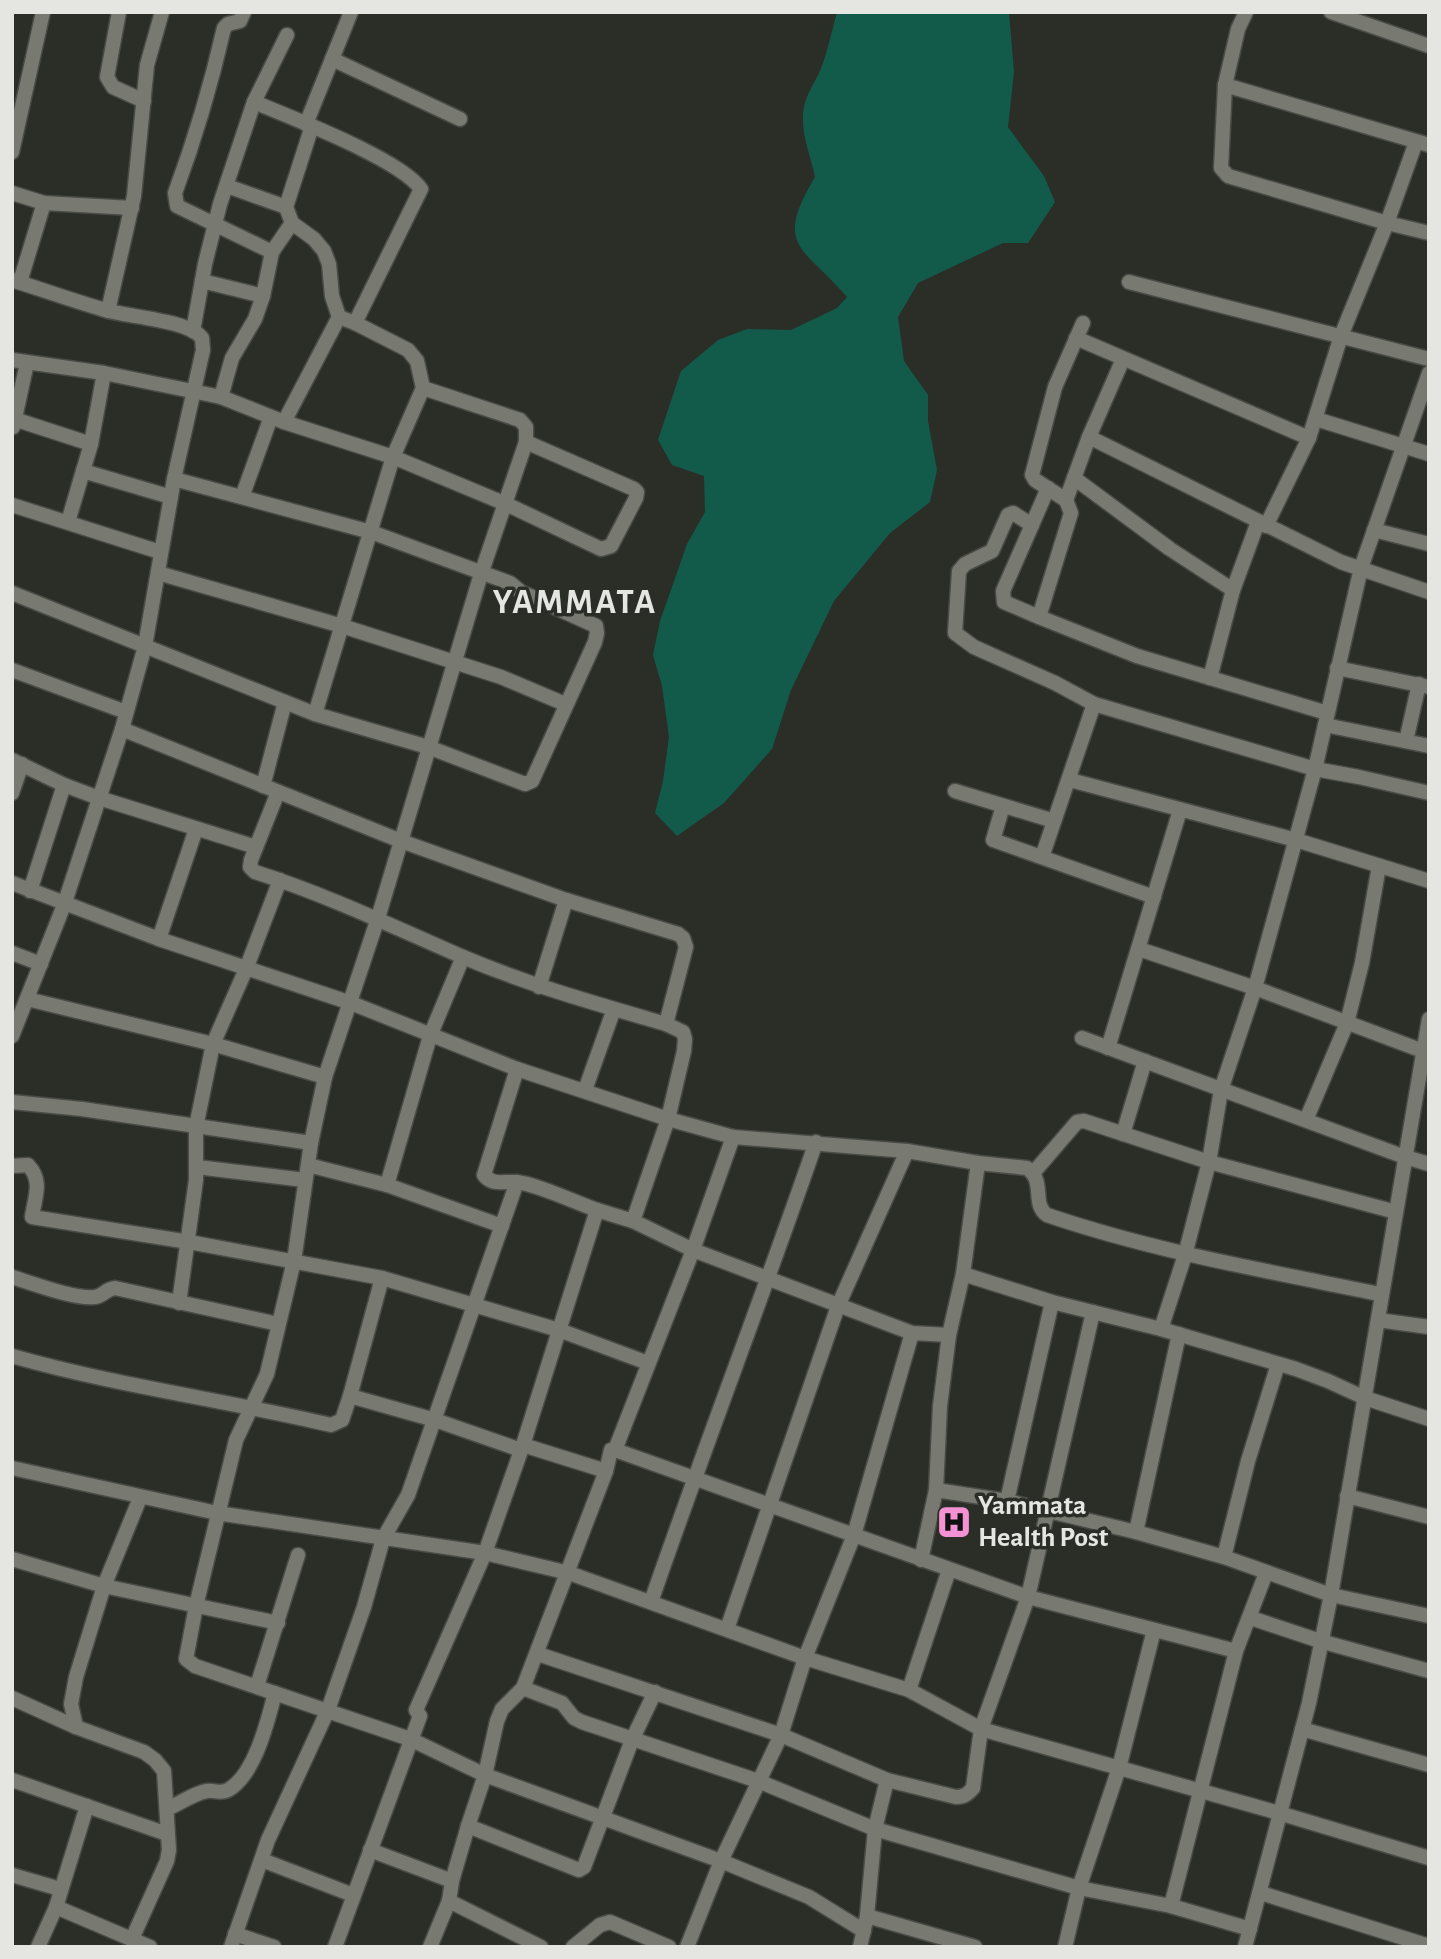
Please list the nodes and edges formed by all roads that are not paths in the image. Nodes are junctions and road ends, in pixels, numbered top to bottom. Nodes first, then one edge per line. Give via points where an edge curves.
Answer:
1 (43, 12) edge
2 (119, 12) edge
3 (162, 12) edge
4 (244, 12) edge
5 (351, 12) edge
6 (1246, 12) edge
7 (1331, 12) edge
8 (287, 35) dead end
9 (1429, 46) edge
10 (332, 59) junction
11 (1225, 85) junction
12 (144, 100) junction
13 (254, 102) junction
14 (16, 115) edge
15 (460, 119) dead end
16 (309, 125) junction
17 (1422, 144) edge
18 (12, 152) edge
19 (227, 186) junction
20 (12, 192) edge
21 (44, 203) junction
22 (286, 207) junction
23 (132, 208) junction
24 (215, 223) junction
25 (292, 223) junction
26 (1387, 223) junction
27 (1429, 233) edge
28 (272, 252) junction
29 (16, 281) edge
30 (202, 281) junction
31 (1129, 282) dead end
32 (263, 296) junction
33 (108, 311) junction
34 (339, 317) junction
35 (355, 323) junction
36 (1083, 323) dead end
37 (193, 331) junction
38 (1341, 336) junction
39 (1076, 338) junction
40 (1123, 359) junction
41 (1429, 359) edge
42 (19, 362) edge
43 (104, 373) junction
44 (1429, 373) edge
45 (423, 388) junction
46 (194, 392) junction
47 (221, 397) junction
48 (1316, 419) junction
49 (277, 420) junction
50 (13, 424) edge
51 (1089, 437) junction
52 (1309, 438) junction
53 (526, 442) junction
54 (91, 444) junction
55 (1403, 448) junction
56 (1429, 454) edge
57 (393, 457) junction
58 (83, 471) junction
59 (1074, 478) junction
60 (174, 479) junction
61 (1048, 488) junction
62 (171, 497) junction
63 (242, 497) junction
64 (1066, 500) junction
65 (506, 504) junction
66 (12, 505) edge
67 (68, 522) junction
68 (1262, 524) junction
69 (1032, 525) junction
70 (1374, 530) junction
71 (370, 532) junction
72 (1429, 544) edge
73 (160, 552) junction
74 (1361, 568) junction
75 (158, 573) junction
76 (481, 574) junction
77 (1234, 590) junction
78 (1429, 592) edge
79 (12, 593) edge
80 (1039, 617) junction
81 (342, 626) junction
82 (145, 646) junction
83 (455, 663) junction
84 (1337, 668) junction
85 (12, 670) edge
86 (1210, 678) junction
87 (1424, 685) edge
88 (285, 702) junction
89 (565, 704) junction
90 (1094, 704) junction
91 (126, 712) junction
92 (315, 714) junction
93 (1326, 719) junction
94 (122, 729) junction
95 (1406, 741) junction
96 (1429, 746) edge
97 (428, 747) junction
98 (17, 762) edge
99 (1315, 769) junction
100 (1070, 780) junction
101 (64, 785) junction
102 (263, 786) junction
103 (955, 791) dead end
104 (278, 792) junction
105 (12, 793) edge
106 (1429, 793) edge
107 (99, 798) junction
108 (1003, 806) junction
109 (1180, 810) junction
110 (1054, 821) junction
111 (196, 829) junction
112 (401, 841) junction
113 (1296, 841) junction
114 (256, 848) junction
115 (1042, 858) junction
116 (1379, 866) junction
117 (280, 880) junction
118 (1429, 881) edge
119 (12, 883) edge
120 (30, 891) junction
121 (1154, 897) junction
122 (566, 900) junction
123 (64, 905) junction
124 (378, 918) junction
125 (159, 939) junction
126 (1139, 949) junction
127 (12, 953) edge
128 (463, 957) junction
129 (41, 964) junction
130 (246, 969) junction
131 (539, 987) junction
132 (1255, 988) junction
133 (27, 999) junction
134 (351, 1003) junction
135 (614, 1009) junction
136 (1429, 1018) edge
137 (1347, 1023) junction
138 (666, 1024) junction
139 (13, 1034) edge
140 (430, 1036) junction
141 (1082, 1038) dead end
142 (213, 1044) junction
143 (1108, 1048) junction
144 (1423, 1051) junction
145 (1145, 1061) junction
146 (517, 1069) junction
147 (325, 1077) junction
148 (585, 1090) junction
149 (1221, 1090) junction
150 (12, 1102) edge
151 (668, 1119) junction
152 (1306, 1120) junction
153 (196, 1127) junction
154 (1123, 1134) junction
155 (733, 1137) junction
156 (816, 1142) junction
157 (311, 1143) junction
158 (907, 1150) junction
159 (1405, 1157) junction
160 (1209, 1162) junction
161 (978, 1163) junction
162 (1429, 1164) edge
163 (12, 1166) edge
164 (197, 1167) junction
165 (1034, 1172) junction
166 (307, 1173) junction
167 (517, 1182) junction
168 (387, 1185) junction
169 (597, 1210) junction
170 (1396, 1212) junction
171 (634, 1221) junction
172 (502, 1226) junction
173 (189, 1242) junction
174 (693, 1250) junction
175 (1185, 1255) junction
176 (294, 1261) junction
177 (963, 1274) junction
178 (12, 1277) edge
179 (769, 1277) junction
180 (382, 1278) junction
181 (1380, 1294) junction
182 (1052, 1302) junction
183 (179, 1303) junction
184 (476, 1304) junction
185 (838, 1306) junction
186 (1093, 1312) junction
187 (1378, 1320) junction
188 (278, 1324) junction
189 (1429, 1327) edge
190 (1161, 1329) junction
191 (559, 1330) junction
192 (912, 1333) junction
193 (1179, 1334) junction
194 (949, 1335) junction
195 (12, 1356) edge
196 (648, 1363) junction
197 (1278, 1364) junction
198 (350, 1396) junction
199 (1365, 1398) junction
200 (253, 1406) junction
201 (1429, 1419) edge
202 (435, 1420) junction
203 (522, 1448) junction
204 (615, 1450) junction
205 (12, 1468) edge
206 (606, 1471) junction
207 (693, 1478) junction
208 (936, 1490) junction
209 (1347, 1496) junction
210 (140, 1498) junction
211 (1007, 1501) junction
212 (770, 1505) junction
213 (1049, 1512) junction
214 (217, 1513) junction
215 (1429, 1517) edge
216 (1136, 1532) junction
217 (854, 1535) junction
218 (383, 1539) junction
219 (485, 1553) junction
220 (299, 1555) dead end
221 (1224, 1557) junction
222 (12, 1559) edge
223 (921, 1560) junction
224 (949, 1570) junction
225 (569, 1573) junction
226 (1266, 1573) junction
227 (104, 1586) junction
228 (1331, 1595) junction
229 (1028, 1597) junction
230 (651, 1602) junction
231 (195, 1606) junction
232 (1429, 1616) edge
233 (1251, 1618) junction
234 (278, 1623) junction
235 (727, 1629) junction
236 (1154, 1630) junction
237 (1320, 1641) junction
238 (1236, 1651) junction
239 (538, 1654) junction
240 (805, 1658) junction
241 (1429, 1671) edge
242 (257, 1686) junction
243 (523, 1688) junction
244 (909, 1690) junction
245 (655, 1692) junction
246 (275, 1693) junction
247 (12, 1698) edge
248 (328, 1710) junction
249 (76, 1727) junction
250 (981, 1729) junction
251 (1302, 1729) junction
252 (781, 1735) junction
253 (410, 1739) junction
254 (632, 1740) junction
255 (1429, 1765) edge
256 (1119, 1768) junction
257 (485, 1774) junction
258 (12, 1780) edge
259 (887, 1780) junction
260 (758, 1781) junction
261 (1199, 1792) junction
262 (88, 1806) junction
263 (167, 1809) junction
264 (1279, 1813) junction
265 (603, 1818) junction
266 (468, 1826) junction
267 (875, 1829) junction
268 (167, 1834) junction
269 (370, 1850) junction
270 (1429, 1858) edge
271 (262, 1860) junction
272 (721, 1861) junction
273 (12, 1875) edge
274 (452, 1881) junction
275 (1079, 1888) junction
276 (60, 1889) junction
277 (1261, 1893) junction
278 (353, 1895) junction
279 (449, 1900) junction
280 (1171, 1906) junction
281 (55, 1907) junction
282 (867, 1916) junction
283 (1250, 1929) junction
284 (864, 1931) junction
285 (132, 1939) junction
286 (233, 1940) edge
287 (1429, 1946) edge
288 (38, 1947) edge
289 (150, 1947) edge
290 (274, 1947) edge
291 (335, 1947) edge
292 (430, 1947) edge
293 (541, 1947) edge
294 (573, 1947) edge
295 (669, 1947) edge
296 (687, 1947) edge
297 (860, 1947) edge
298 (975, 1947) edge
299 (1065, 1947) edge
300 (1245, 1947) edge

1 - 14 street
2 - 12 street via 107,77 113,88
3 - 12 street via 148,58
4 - 24 street via 240,21 224,28 196,138 175,193 177,206 185,212
5 - 10 street
6 - 11 street
7 - 9 street
8 - 13 street
10 - 15 street
10 - 16 street
11 - 17 street
11 - 26 street via 1220,168 1228,176
12 - 23 street
13 - 16 street
13 - 19 street
14 - 18 street
16 - 22 street
16 - 35 street via 395,167 421,189
17 - 26 street
19 - 22 street
19 - 24 street
20 - 21 street
21 - 23 street
21 - 29 street
22 - 25 street
23 - 33 street
24 - 28 street
24 - 30 street
25 - 28 street
25 - 34 street via 324,251
26 - 27 street
26 - 38 street
28 - 32 street
29 - 33 street
30 - 32 street
30 - 37 street
31 - 38 street
32 - 47 street via 229,365
33 - 37 street
34 - 35 street
34 - 49 street
35 - 45 street via 408,350 417,361
36 - 39 street
37 - 46 street via 202,338 203,350
38 - 41 street
38 - 48 street
39 - 40 street
39 - 61 street via 1055,387 1032,475
40 - 51 street
40 - 52 street
42 - 43 street
42 - 50 street
43 - 46 street
43 - 54 street
44 - 55 street
45 - 53 street via 520,420 526,426
45 - 57 street
46 - 47 street
46 - 60 street
47 - 49 street
48 - 52 street
48 - 55 street
49 - 57 street
49 - 63 street
50 - 54 street
51 - 59 street
51 - 68 street
52 - 68 street
53 - 65 street
53 - 65 street via 634,489 636,498 607,549
54 - 58 street
55 - 56 street
55 - 70 street
57 - 65 street
57 - 71 street
58 - 62 street
58 - 67 street
59 - 64 street
59 - 77 street
60 - 62 street
60 - 63 street
61 - 64 street
61 - 69 street
62 - 73 street
63 - 71 street
64 - 80 street via 1071,513
65 - 76 street
66 - 67 street
67 - 73 street
68 - 74 street
68 - 77 street
69 - 80 street via 1002,597
69 - 90 street via 1013,513 1008,515 992,551 959,571 955,633 974,647
70 - 72 street
70 - 74 street
71 - 76 street
71 - 81 street
73 - 75 street
74 - 78 street
74 - 84 street
75 - 81 street
75 - 82 street
76 - 83 street
76 - 89 street via 510,583 596,626 595,642
77 - 86 street
79 - 82 street
80 - 86 street via 1137,656
81 - 83 street
81 - 92 street
82 - 88 street
82 - 91 street
83 - 89 street via 509,679
83 - 97 street
84 - 87 street
84 - 93 street
85 - 91 street
86 - 93 street
87 - 95 street
88 - 92 street
88 - 102 street
89 - 97 street via 529,784
90 - 99 street
90 - 100 street
91 - 94 street
92 - 97 street
93 - 95 street
93 - 99 street
94 - 102 street
94 - 107 street
95 - 96 street
97 - 112 street
98 - 101 street
98 - 105 street
99 - 106 street
99 - 113 street
100 - 109 street
100 - 110 street
101 - 107 street
101 - 120 street
102 - 104 street
103 - 108 street
104 - 112 street
104 - 114 street
107 - 111 street
107 - 123 street
108 - 110 street
108 - 115 street via 992,839
109 - 113 street
109 - 121 street
110 - 115 street
111 - 114 street
111 - 125 street
112 - 122 street
112 - 124 street
113 - 116 street
113 - 132 street
114 - 117 street via 250,867
115 - 121 street
116 - 118 street
116 - 137 street
117 - 124 street
117 - 130 street
119 - 120 street
120 - 123 street
121 - 126 street
122 - 131 street
122 - 138 street via 683,938 685,947
123 - 125 street
123 - 129 street
124 - 128 street
124 - 134 street
125 - 130 street
126 - 132 street
126 - 143 street
127 - 129 street
128 - 131 street
128 - 140 street
129 - 133 street
130 - 134 street
130 - 142 street
131 - 135 street
132 - 137 street
132 - 149 street
133 - 139 street
133 - 142 street
134 - 140 street
134 - 147 street
135 - 138 street
135 - 148 street
136 - 144 street
137 - 144 street
137 - 152 street
138 - 151 street via 683,1032 685,1039
140 - 146 street
140 - 168 street
141 - 143 street
142 - 147 street
142 - 153 street
143 - 145 street
144 - 159 street
145 - 149 street
145 - 154 street
146 - 148 street
146 - 167 street via 484,1175 498,1183
147 - 157 street
148 - 151 street
149 - 152 street
149 - 160 street
150 - 153 street
151 - 155 street
151 - 171 street
152 - 159 street
153 - 157 street
153 - 164 street
154 - 160 street
154 - 165 street via 1077,1122
155 - 156 street
155 - 174 street
156 - 158 street
156 - 179 street
157 - 166 street
158 - 161 street
158 - 185 street
159 - 162 street
159 - 170 street
160 - 170 street
160 - 175 street
161 - 165 street
161 - 177 street
163 - 173 street via 27,1165 38,1180 32,1217
164 - 166 street
164 - 173 street
165 - 175 street via 1040,1205 1047,1215
166 - 168 street
166 - 176 street
167 - 169 street
167 - 172 street
168 - 172 street
169 - 171 street
169 - 191 street
170 - 181 street
171 - 174 street
172 - 184 street
173 - 176 street
173 - 183 street
174 - 179 street
174 - 196 street
175 - 181 street
175 - 190 street
176 - 180 street
176 - 188 street
177 - 182 street
177 - 194 street
178 - 183 street via 75,1296 94,1297 114,1288
179 - 185 street
179 - 207 street
180 - 184 street
180 - 198 street
181 - 187 street
182 - 186 street
182 - 211 street
183 - 188 street
184 - 191 street
184 - 202 street
185 - 192 street
185 - 212 street
186 - 190 street
186 - 213 street
187 - 189 street
187 - 199 street
188 - 200 street via 267,1374
190 - 193 street
191 - 196 street
191 - 203 street
192 - 194 street
192 - 217 street
193 - 197 street
193 - 216 street
194 - 208 street
195 - 200 street via 72,1373
196 - 204 street
197 - 199 street
197 - 221 street
198 - 200 street via 342,1420 331,1425
198 - 202 street
199 - 201 street
199 - 209 street
200 - 214 street via 236,1440
202 - 203 street
202 - 218 street via 408,1494
203 - 206 street
203 - 219 street
204 - 206 street via 611,1450
204 - 207 street
205 - 210 street
206 - 225 street
207 - 212 street
207 - 230 street
208 - 211 street
208 - 223 street
209 - 215 street
209 - 228 street
210 - 214 street
210 - 227 street
211 - 213 street
212 - 217 street
212 - 235 street
213 - 216 street
213 - 229 street
214 - 218 street
214 - 231 street
216 - 221 street
217 - 223 street
217 - 240 street
218 - 219 street
218 - 248 street
219 - 225 street
219 - 253 street via 416,1710 421,1716
220 - 234 street
221 - 226 street
222 - 227 street
223 - 224 street
224 - 229 street
224 - 244 street
225 - 230 street
225 - 239 street
226 - 228 street
226 - 233 street
227 - 231 street
227 - 249 street via 76,1677 72,1704
228 - 232 street
228 - 237 street
229 - 236 street
229 - 250 street
230 - 235 street
231 - 234 street
231 - 242 street via 186,1659
233 - 237 street
233 - 238 street
234 - 242 street
235 - 240 street
236 - 238 street
236 - 256 street
237 - 241 street
237 - 251 street
238 - 261 street
239 - 243 street
239 - 245 street
240 - 244 street
240 - 252 street
242 - 246 street
243 - 254 street via 562,1703 582,1722
243 - 257 street via 502,1709
244 - 250 street
245 - 252 street
245 - 254 street
246 - 248 street
246 - 263 street via 262,1742 240,1779 230,1789 207,1791
247 - 249 street
248 - 253 street
248 - 271 street
249 - 263 street via 155,1760 164,1771
250 - 256 street
250 - 259 street via 973,1788 963,1797
251 - 255 street
251 - 264 street
252 - 259 street
252 - 260 street
253 - 257 street
253 - 269 street
254 - 260 street
254 - 265 street
256 - 261 street
256 - 275 street
257 - 265 street
257 - 266 street
258 - 262 street
259 - 267 street
260 - 267 street
260 - 272 street
261 - 264 street
261 - 280 street
262 - 268 street
262 - 276 street
263 - 268 street
264 - 270 street
264 - 277 street
265 - 266 street via 579,1870
265 - 272 street
266 - 274 street
267 - 275 street
267 - 282 street
268 - 285 street via 167,1861
269 - 274 street
269 - 278 street
271 - 278 street
271 - 286 street
272 - 284 street via 809,1898
272 - 296 street
273 - 276 street
274 - 279 street
275 - 280 street
275 - 299 street
276 - 281 street
277 - 283 street
277 - 287 street
278 - 291 street
279 - 292 street
279 - 293 street
280 - 283 street
281 - 285 street
281 - 288 street
282 - 284 street
282 - 298 street
283 - 300 street
284 - 297 street
285 - 289 street
286 - 290 street
294 - 295 street via 610,1922

